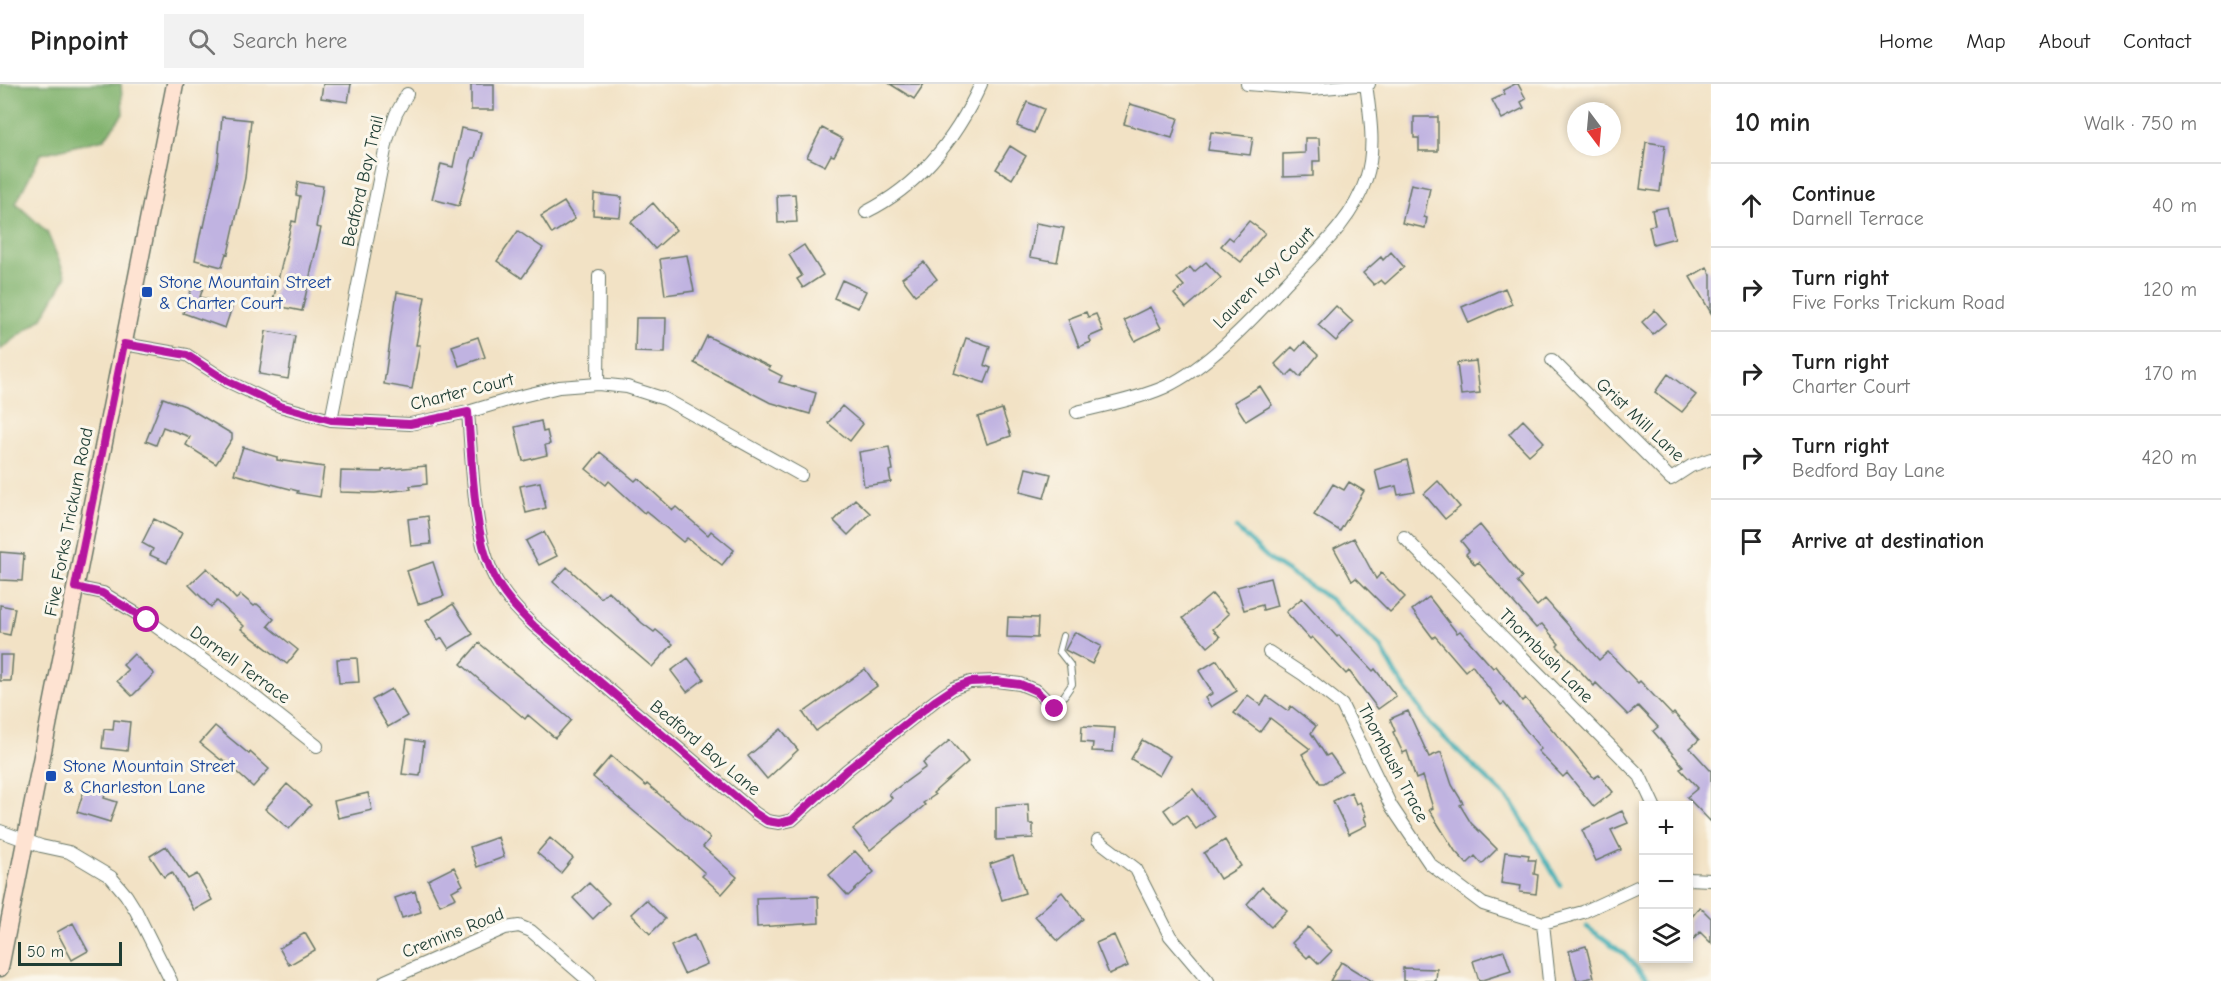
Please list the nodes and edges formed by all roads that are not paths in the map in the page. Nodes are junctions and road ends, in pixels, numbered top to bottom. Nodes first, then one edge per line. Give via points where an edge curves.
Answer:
1 (175, 84) edge
2 (981, 84) edge
3 (1246, 84) edge
4 (1367, 84) edge
5 (407, 94) dead end
6 (866, 212) dead end
7 (599, 276) dead end
8 (124, 344) junction
9 (1552, 360) dead end
10 (598, 384) junction
11 (468, 412) junction
12 (1077, 412) dead end
13 (331, 420) junction
14 (1711, 459) edge
15 (801, 475) dead end
16 (1404, 537) dead end
17 (75, 587) junction
18 (1063, 636) dead end
19 (1269, 652) dead end
20 (1055, 709) joint
21 (317, 746) dead end
22 (1652, 801) edge
23 (0, 831) edge
24 (26, 840) junction
25 (1098, 840) dead end
26 (1693, 879) edge
27 (1711, 880) edge
28 (1639, 886) edge
29 (1543, 923) junction
30 (0, 968) edge
31 (171, 981) edge
32 (385, 981) edge
33 (589, 981) edge
34 (1208, 981) edge
35 (1549, 981) edge

1 - 8 main road, Five Forks Trickum Road
2 - 6 street via 942,151 900,192
3 - 4 street via 1312,89
4 - 12 street, Lauren Kay Court via 1371,159 1358,200 1331,236 1204,361 1165,387
5 - 13 street, Bedford Bay Trail via 387,140
7 - 10 street
8 - 13 street, Charter Court via 187,355 227,381 280,406
8 - 17 main road, Five Forks Trickum Road
9 - 14 street, Grist Mill Lane via 1671,479
10 - 11 street, Charter Court via 559,387
10 - 15 street, Charter Court via 627,387 665,399
11 - 13 street, Charter Court via 410,424
11 - 20 street, Bedford Bay Lane via 482,542 505,596 534,626 767,821 792,820 847,770 954,688 970,682 1020,684 1036,691
16 - 22 street, Thornbush Lane via 1640,776
17 - 21 street, Darnell Terrace via 102,593 147,620
17 - 24 main road, Five Forks Trickum Road
18 - 20 lane via 1059,651 1070,665 1072,684
19 - 29 street, Thornbush Trace via 1342,705 1391,806 1430,864 1484,904
23 - 24 street
24 - 30 main road, Five Forks Trickum Road
24 - 31 street via 69,852 111,877 136,911
25 - 34 street via 1136,869 1170,936
26 - 27 street
28 - 29 street via 1583,912
29 - 35 street
32 - 33 street, Cremins Road via 505,928 519,926

